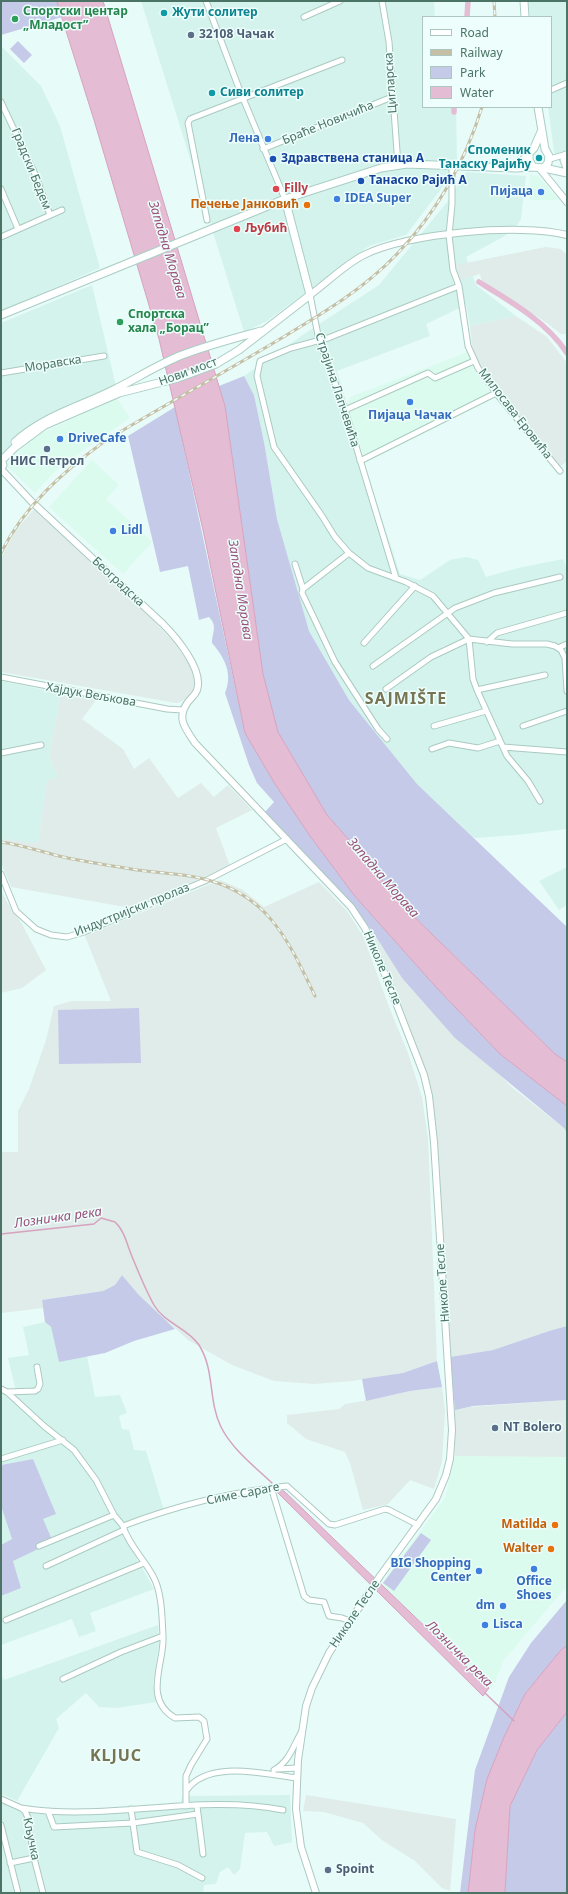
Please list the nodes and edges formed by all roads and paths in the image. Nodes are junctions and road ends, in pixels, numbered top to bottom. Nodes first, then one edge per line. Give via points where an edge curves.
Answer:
1 (206, 1) edge
2 (340, 1) edge
3 (382, 1) edge
4 (524, 1) edge
5 (525, 16) edge
6 (304, 17) dead end
7 (342, 60) dead end
8 (567, 83) edge
9 (552, 90) edge
10 (392, 97) junction
11 (243, 99) junction
12 (1, 102) edge
13 (538, 108) edge
14 (541, 132) junction
15 (264, 148) junction
16 (545, 149) junction
17 (532, 151) junction
18 (567, 154) edge
19 (549, 160) junction
20 (398, 165) junction
21 (452, 166) junction
22 (516, 168) junction
23 (539, 168) junction
24 (567, 168) edge
25 (567, 173) edge
26 (1, 189) edge
27 (285, 199) junction
28 (567, 202) edge
29 (62, 210) dead end
30 (50, 215) junction
31 (207, 220) dead end
32 (18, 229) junction
33 (449, 235) junction
34 (567, 235) edge
35 (1, 237) edge
36 (459, 286) junction
37 (310, 295) junction
38 (1, 315) edge
39 (250, 337) junction
40 (319, 340) junction
41 (104, 356) dead end
42 (474, 361) junction
43 (1, 373) edge
44 (118, 390) junction
45 (496, 393) junction
46 (344, 410) junction
47 (1, 458) edge
48 (360, 461) junction
49 (1, 469) edge
50 (560, 471) dead end
51 (349, 553) junction
52 (295, 564) dead end
53 (560, 577) dead end
54 (396, 578) junction
55 (415, 586) junction
56 (303, 589) junction
57 (447, 612) junction
58 (567, 613) edge
59 (469, 639) junction
60 (488, 642) junction
61 (364, 643) dead end
62 (567, 644) edge
63 (558, 648) junction
64 (373, 666) dead end
65 (545, 675) dead end
66 (1, 677) edge
67 (386, 689) dead end
68 (477, 690) junction
69 (567, 691) edge
70 (182, 710) junction
71 (486, 711) junction
72 (567, 711) edge
73 (434, 726) dead end
74 (523, 726) dead end
75 (387, 739) dead end
76 (500, 741) junction
77 (41, 745) dead end
78 (503, 747) junction
79 (432, 749) dead end
80 (567, 752) edge
81 (1, 753) edge
82 (540, 801) dead end
83 (287, 839) junction
84 (1, 874) edge
85 (37, 1367) dead end
86 (1, 1389) edge
87 (7, 1392) junction
88 (63, 1440) junction
89 (1, 1459) edge
90 (271, 1487) junction
91 (114, 1515) junction
92 (418, 1525) junction
93 (123, 1528) junction
94 (39, 1546) dead end
95 (144, 1563) junction
96 (46, 1566) dead end
97 (6, 1620) dead end
98 (350, 1621) junction
99 (163, 1636) junction
100 (63, 1679) dead end
101 (302, 1730) junction
102 (297, 1768) junction
103 (188, 1770) junction
104 (274, 1770) junction
105 (262, 1773) junction
106 (198, 1778) junction
107 (297, 1778) junction
108 (186, 1791) junction
109 (1, 1799) edge
110 (186, 1806) junction
111 (197, 1806) junction
112 (21, 1808) junction
113 (131, 1809) junction
114 (283, 1810) dead end
115 (48, 1812) junction
116 (198, 1814) junction
117 (133, 1823) junction
118 (1, 1825) edge
119 (202, 1854) dead end
120 (34, 1858) junction
121 (10, 1863) junction
122 (202, 1878) dead end
123 (18, 1893) edge
124 (43, 1893) edge
125 (316, 1893) edge

1 - 11 street
2 - 6 street
3 - 10 street, Цигларска
4 - 5 main road
7 - 11 street
8 - 9 street
10 - 15 street, Браће Новичића
10 - 20 street, Цигларска
11 - 15 street
11 - 31 street via 193,117 188,123
12 - 30 street, Градски Бедем via 35,174
13 - 14 main road
14 - 16 main road
14 - 17 main road
15 - 27 street
16 - 17 main road
16 - 19 main road
17 - 22 main road
17 - 23 main road via 528,160
18 - 19 street
18 - 24 main road via 564,160
19 - 23 main road
19 - 25 main road
20 - 21 main road
20 - 27 main road via 351,177
21 - 22 main road
21 - 33 street, Милосава Еровића
22 - 23 main road
23 - 25 main road
23 - 28 street
26 - 32 street
27 - 37 main road, Страјина Лапчевића
27 - 38 main road
29 - 30 street
30 - 32 street
32 - 35 street
33 - 34 street via 485,231 535,231
33 - 36 street, Милосава Еровића via 453,270
33 - 37 street via 382,248 370,253 350,264
36 - 40 street
36 - 42 street, Милосава Еровића via 468,346
37 - 39 main road
37 - 40 street, Страјина Лапчевића
39 - 44 main road, Нови мост via 184,354 150,369
39 - 44 main road, Нови мост via 239,350 200,370 161,383
40 - 46 street, Страјина Лапчевића
40 - 51 street via 264,358 260,361 257,376 274,447 335,537
41 - 43 street, Моравска
42 - 45 street, Милосава Еровића
42 - 46 street via 435,378 428,373
44 - 47 main road via 45,425
45 - 48 street
45 - 50 street, Милосава Еровића
46 - 48 street, Страјина Лапчевића
47 - 49 main road
48 - 54 street, Страјина Лапчевића
49 - 70 street, Београдска via 32,502 179,642 198,680 197,691
51 - 54 street via 368,568
51 - 56 street
52 - 56 street
53 - 57 street via 494,593
54 - 55 street
55 - 57 street via 434,596
55 - 61 street
56 - 75 street via 302,594 335,662
57 - 59 street
57 - 64 street
58 - 60 street via 497,633
59 - 60 street
59 - 67 street via 431,657
59 - 68 street via 473,679
60 - 63 street via 546,644
62 - 63 street
63 - 69 street via 566,663
65 - 68 street
66 - 70 street, Хајдук Вељкова
68 - 71 street
70 - 83 street, Николе Тесле via 184,726 195,743
71 - 73 street
71 - 76 street
72 - 74 street
76 - 78 street
76 - 79 street via 478,748 449,743
77 - 81 street
78 - 80 street
78 - 82 street
83 - 84 street, Индустријски пролаз via 208,880 67,937 51,935 36,929 16,911
83 - 92 street, Николе Тесле via 351,907 365,928 417,1054 429,1096 452,1430 446,1474 436,1498
85 - 87 street via 40,1384 38,1389
86 - 87 street
87 - 88 street
88 - 89 street
88 - 91 street via 74,1450 96,1480
90 - 92 street, Симе Сараге via 287,1486 329,1524 335,1525 385,1509
90 - 93 street, Симе Сараге via 211,1499
90 - 98 street via 304,1596 309,1600 324,1602 329,1616
91 - 93 street
91 - 94 street
92 - 98 street, Николе Тесле
93 - 95 street
93 - 96 street, Симе Сараге
95 - 97 street
95 - 99 street via 158,1589
98 - 101 street, Николе Тесле via 329,1653 312,1688
99 - 100 street
99 - 103 street via 157,1677 163,1706 176,1718 203,1719 207,1736 207,1742
101 - 102 street, Николе Тесле
101 - 104 street via 288,1759
102 - 104 street
102 - 107 street, Николе Тесле
103 - 106 street via 191,1775
103 - 108 street
104 - 105 street
105 - 106 street via 214,1772
105 - 107 street
106 - 108 street
107 - 125 street, Николе Тесле via 298,1831
108 - 110 street
109 - 112 street, Кључка
110 - 111 street
110 - 113 street
111 - 114 street via 244,1804
111 - 116 street
112 - 115 street
112 - 120 street, Кључка via 28,1818
113 - 115 street
113 - 117 street
115 - 117 street via 54,1827
116 - 117 street
116 - 119 street
117 - 122 street via 137,1852 178,1865
118 - 121 street
120 - 121 street
120 - 124 street, Кључка
121 - 123 street

